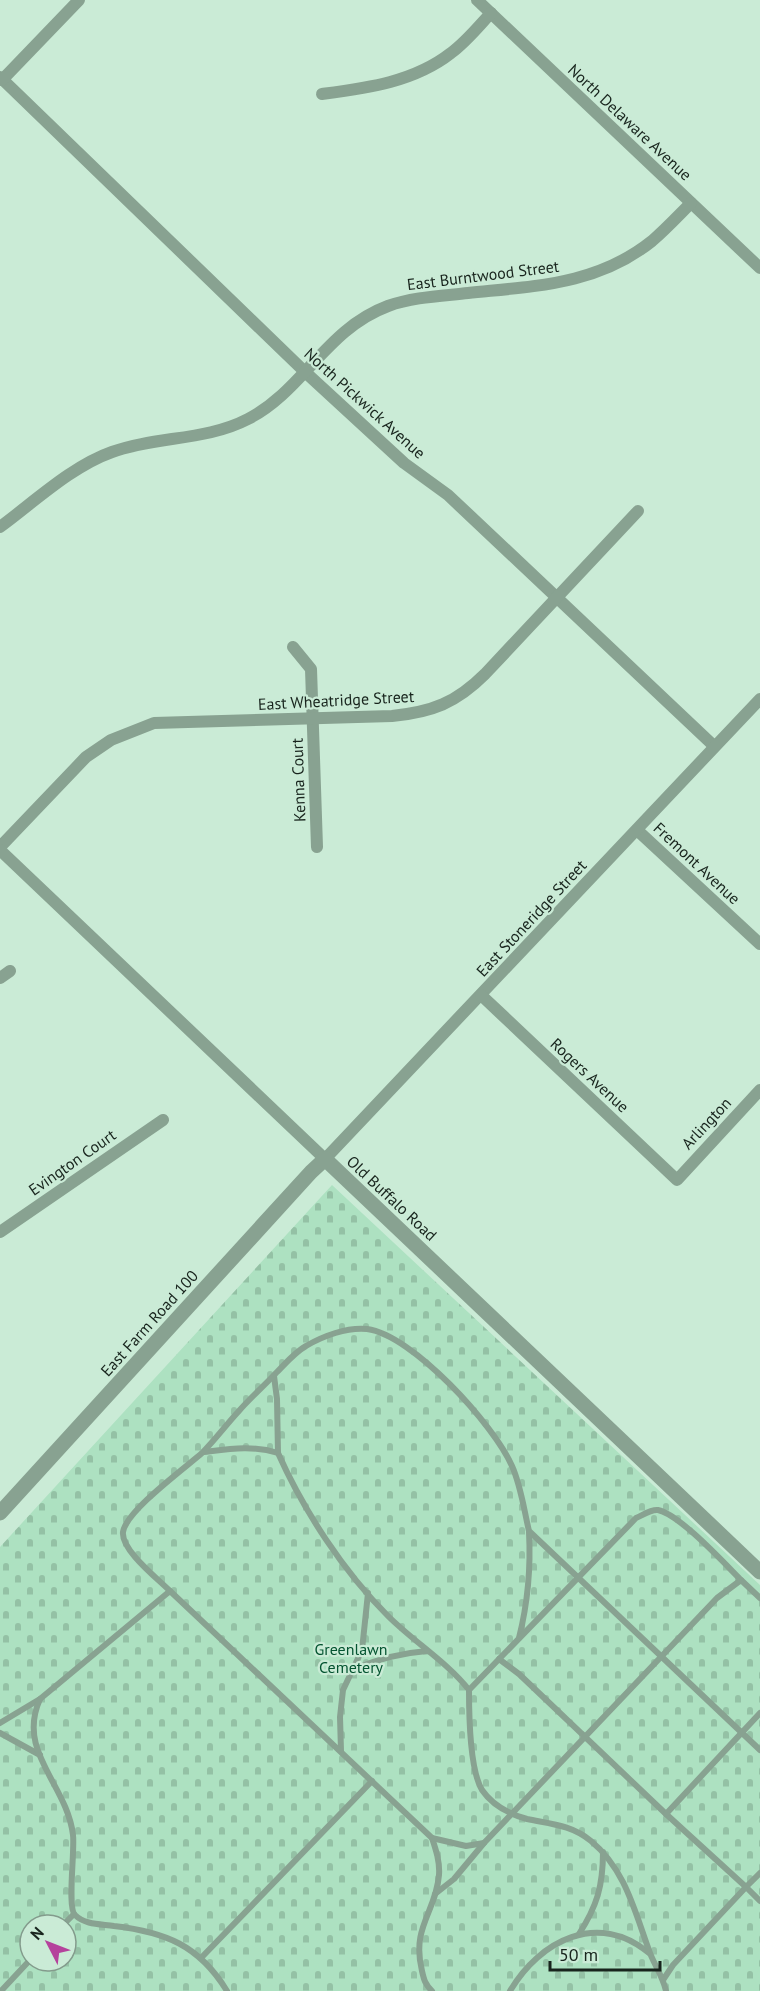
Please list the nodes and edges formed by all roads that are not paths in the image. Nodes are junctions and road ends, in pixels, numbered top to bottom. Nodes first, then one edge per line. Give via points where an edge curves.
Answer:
1 (79, 0) edge
2 (477, 0) edge
3 (491, 13) junction
4 (1, 79) edge
5 (322, 94) dead end
6 (691, 203) junction
7 (760, 268) edge
8 (304, 371) junction
9 (638, 511) dead end
10 (0, 527) edge
11 (558, 598) junction
12 (293, 647) dead end
13 (760, 699) edge
14 (313, 718) junction
15 (714, 746) junction
16 (637, 830) junction
17 (317, 847) dead end
18 (0, 848) edge
19 (760, 944) edge
20 (481, 995) junction
21 (760, 1089) edge
22 (163, 1120) dead end
23 (326, 1159) junction
24 (677, 1180) joint
25 (0, 1232) edge
26 (274, 1376) junction
27 (203, 1452) junction
28 (278, 1453) junction
29 (0, 1513) edge
30 (529, 1532) junction
31 (760, 1572) edge
32 (578, 1577) junction
33 (741, 1580) junction
34 (170, 1591) junction
35 (368, 1593) junction
36 (760, 1598) edge
37 (519, 1638) junction
38 (427, 1651) junction
39 (661, 1656) junction
40 (499, 1659) junction
41 (354, 1669) junction
42 (469, 1690) junction
43 (40, 1699) junction
44 (760, 1713) edge
45 (0, 1723) edge
46 (742, 1732) junction
47 (0, 1733) edge
48 (585, 1736) junction
49 (760, 1750) edge
50 (341, 1752) junction
51 (40, 1755) junction
52 (372, 1781) junction
53 (512, 1814) junction
54 (666, 1814) junction
55 (432, 1838) junction
56 (483, 1843) junction
57 (603, 1852) junction
58 (760, 1874) edge
59 (746, 1887) junction
60 (434, 1894) junction
61 (760, 1901) edge
62 (73, 1913) edge
63 (78, 1916) edge
64 (579, 1934) junction
65 (651, 1954) junction
66 (201, 1958) junction
67 (18, 1973) edge
68 (663, 1980) junction
69 (1, 1991) edge
70 (227, 1991) edge
71 (432, 1991) edge
72 (510, 1991) edge
73 (666, 1991) edge

1 - 4 street
2 - 3 street, North Delaware Avenue
3 - 5 street via 456,50 429,67 394,81
3 - 6 street, North Delaware Avenue
4 - 8 street, North Pickwick Avenue
6 - 7 street, North Delaware Avenue
6 - 8 street, East Burntwood Street via 651,242 609,268 559,283 417,298 390,305 353,324
8 - 10 street, East Burntwood Street via 272,404 249,419 215,432 111,452 82,466
8 - 11 street, North Pickwick Avenue via 404,463 448,495
9 - 11 street, East Wheatridge Street
11 - 14 street, East Wheatridge Street via 475,684 450,701 408,715
11 - 15 street, North Pickwick Avenue
12 - 14 street, Kenna Court via 311,669
13 - 15 street, East Stoneridge Street
14 - 17 street, Kenna Court
14 - 18 street, East Wheatridge Street via 154,723 125,734 86,756
15 - 16 street, East Stoneridge Street
16 - 19 street, Fremont Avenue
16 - 20 street, East Stoneridge Street
18 - 23 street, Old Buffalo Road
20 - 23 street, East Stoneridge Street
20 - 24 street, Rogers Avenue
21 - 24 street, Arlington
22 - 25 street, Evington Court
23 - 29 street, East Farm Road 100
23 - 31 street, Old Buffalo Road
26 - 27 lane
26 - 28 lane
26 - 30 lane via 304,1347 346,1330 367,1329 393,1339 425,1361 500,1443 522,1497
27 - 28 lane via 237,1448
27 - 34 lane via 138,1510 123,1534 125,1545
28 - 35 lane via 298,1496
30 - 32 lane
30 - 37 lane via 529,1589
32 - 33 lane via 636,1518 655,1510 668,1513
32 - 37 lane
32 - 39 lane
33 - 36 lane
33 - 39 lane via 717,1598
34 - 43 lane
34 - 50 lane
35 - 38 lane
35 - 41 lane via 362,1650
37 - 40 lane
38 - 41 lane via 380,1659
38 - 42 lane
39 - 46 lane
39 - 48 lane
40 - 42 lane
40 - 48 lane
41 - 50 lane via 343,1690
42 - 53 lane via 472,1749 481,1788 500,1809
43 - 45 lane
43 - 51 lane via 33,1737
44 - 46 lane
46 - 49 lane
46 - 54 lane
47 - 51 lane
48 - 53 lane
48 - 54 lane
50 - 52 lane
51 - 62 lane via 66,1807 73,1833
52 - 55 lane
52 - 66 lane
53 - 56 lane
53 - 57 lane via 571,1828
54 - 59 lane
55 - 56 lane via 466,1846
55 - 60 lane via 439,1860
56 - 60 lane via 454,1879
57 - 64 lane via 594,1911
57 - 65 lane via 631,1897
58 - 59 lane
59 - 61 lane
59 - 68 lane
60 - 71 lane via 419,1943 420,1963
63 - 66 lane via 89,1923 154,1932 175,1940
64 - 65 lane via 609,1934
64 - 72 lane via 558,1942 536,1959 519,1975
65 - 68 lane
66 - 70 lane
67 - 69 lane
68 - 73 lane

